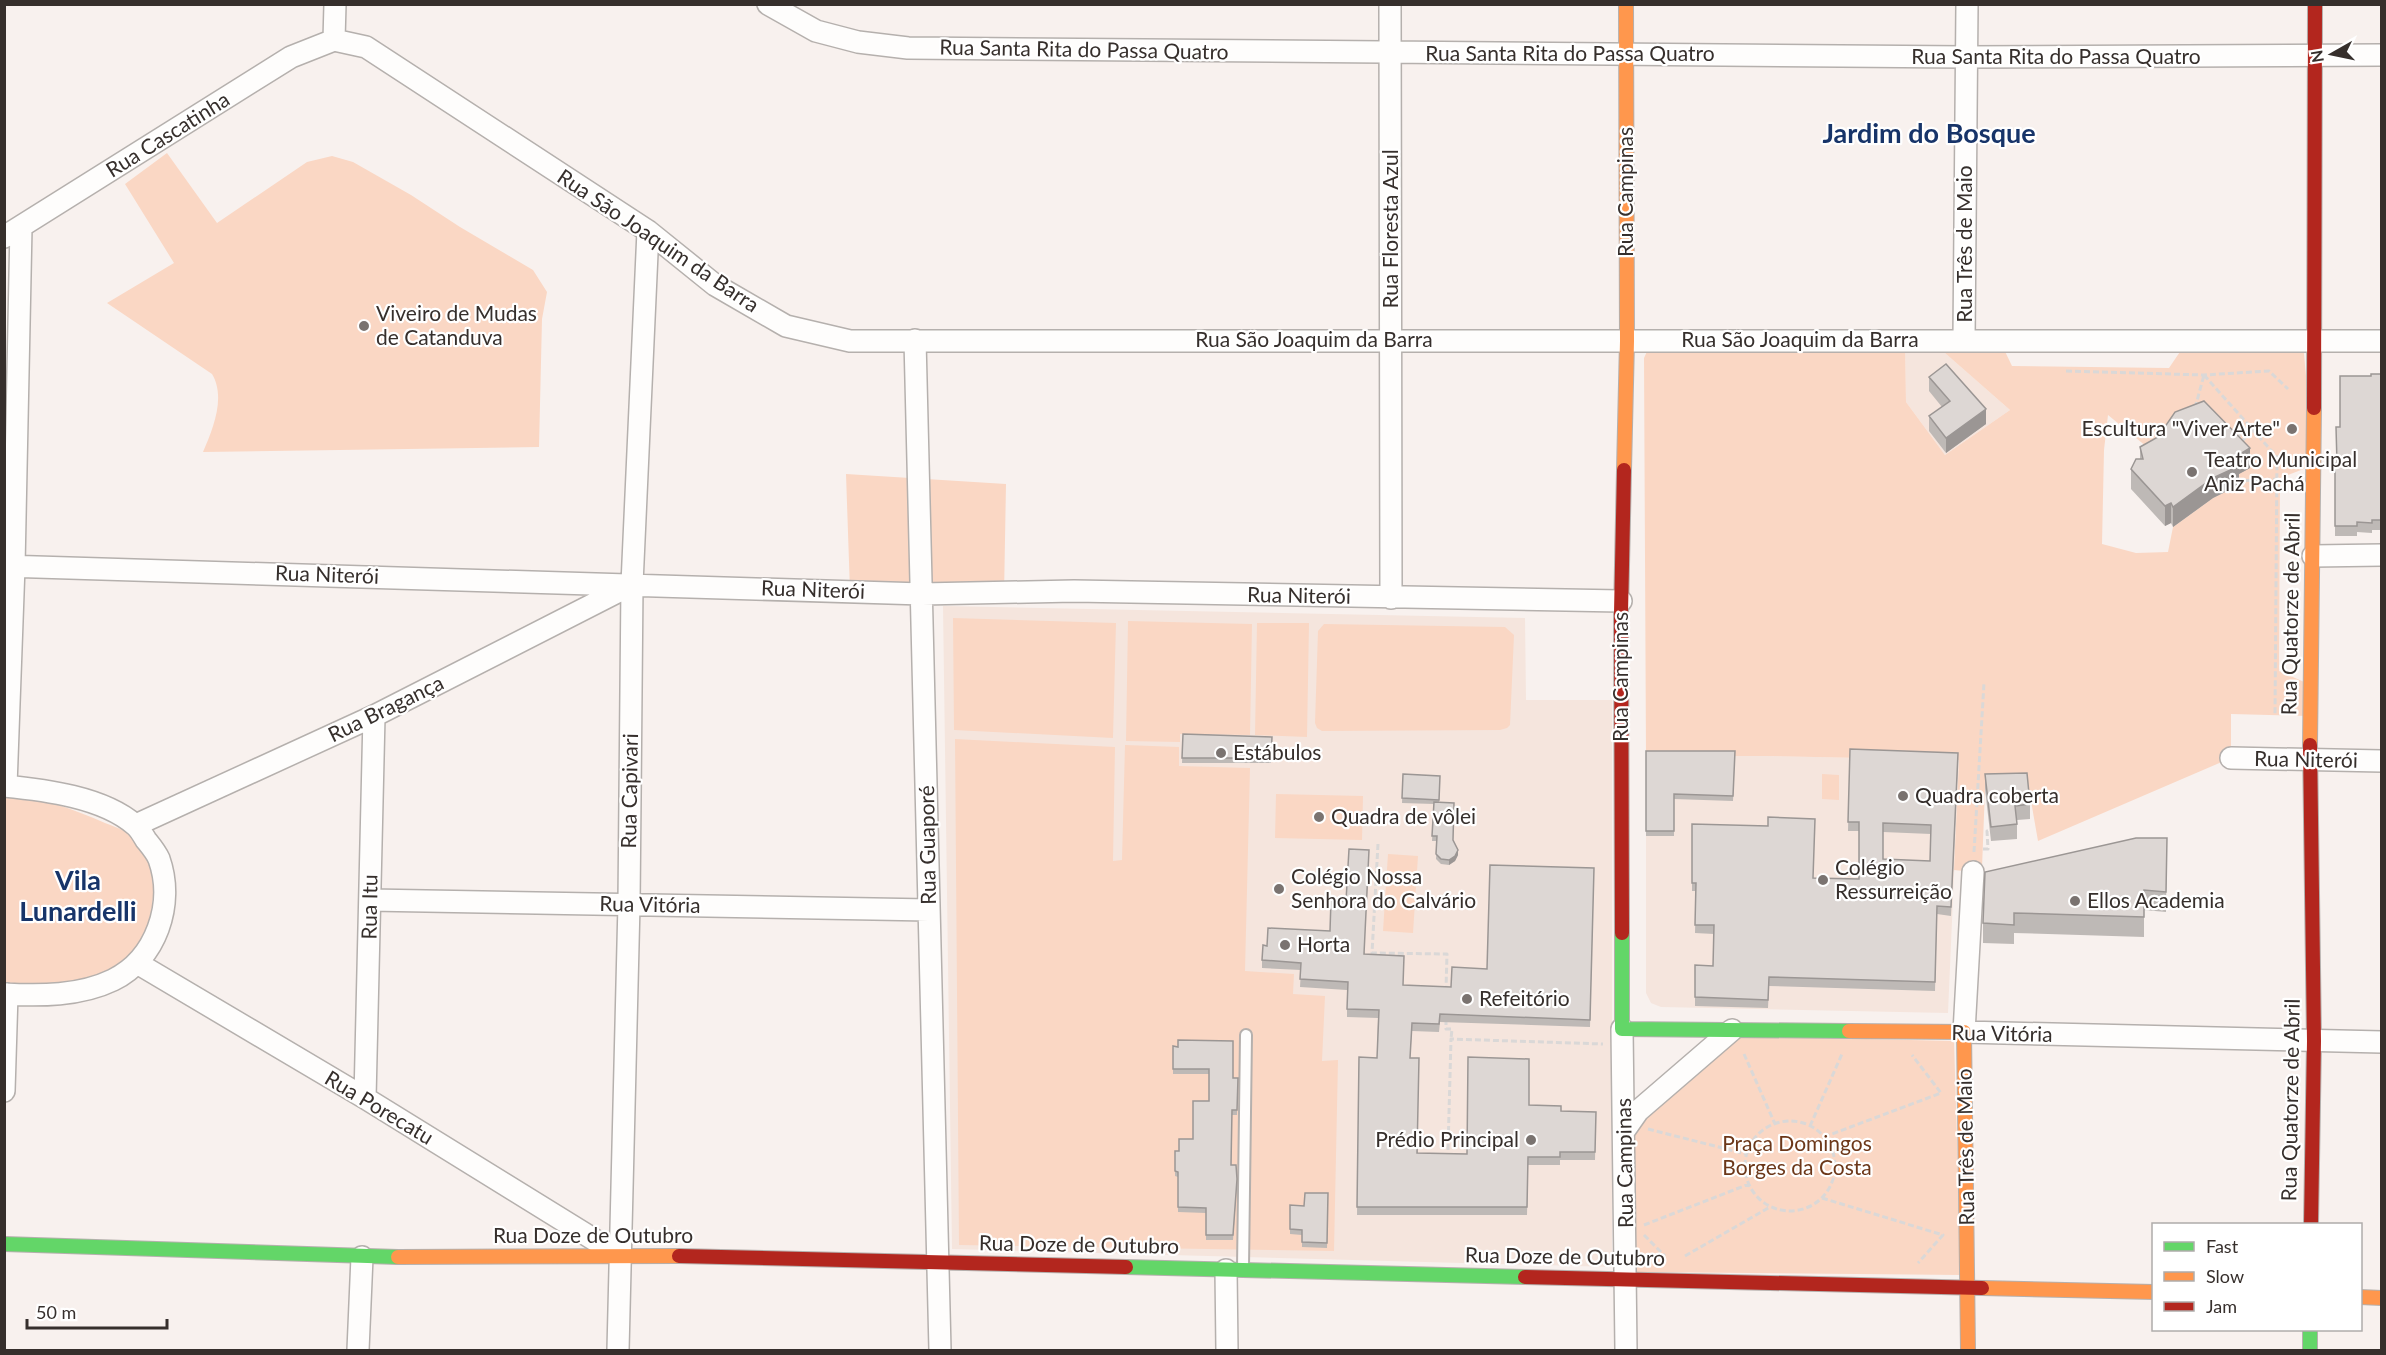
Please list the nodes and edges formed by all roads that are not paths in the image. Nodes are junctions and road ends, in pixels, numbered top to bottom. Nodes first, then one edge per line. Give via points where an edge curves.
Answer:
1 (335, 4) edge
2 (768, 4) edge
3 (1390, 4) edge
4 (1626, 4) edge
5 (1966, 4) edge
6 (2315, 4) edge
7 (334, 40) junction
8 (1390, 53) junction
9 (1626, 54) junction
10 (2382, 55) edge
11 (2315, 56) junction
12 (1965, 57) junction
13 (648, 231) junction
14 (13, 232) edge
15 (1392, 339) junction
16 (1964, 339) junction
17 (915, 340) junction
18 (2314, 340) junction
19 (1627, 341) junction
20 (2382, 341) edge
21 (2382, 555) edge
22 (2313, 556) junction
23 (9, 566) edge
24 (632, 584) junction
25 (922, 594) junction
26 (1391, 598) junction
27 (1621, 601) junction
28 (374, 716) junction
29 (2231, 758) dead end
30 (2310, 760) junction
31 (2382, 761) edge
32 (5, 786) edge
33 (136, 825) junction
34 (1973, 872) road end
35 (370, 900) junction
36 (629, 904) junction
37 (929, 910) junction
38 (137, 963) junction
39 (6, 994) edge
40 (1732, 1030) junction
41 (1965, 1032) junction
42 (1245, 1035) dead end
43 (1622, 1037) junction
44 (2314, 1041) junction
45 (2382, 1042) edge
46 (4, 1091) edge
47 (364, 1098) junction
48 (1631, 1129) junction
49 (2311, 1223) edge
50 (4, 1244) edge
51 (620, 1256) junction
52 (362, 1257) junction
53 (938, 1263) junction
54 (1234, 1270) junction
55 (1627, 1280) junction
56 (1967, 1288) junction
57 (2152, 1292) edge
58 (2362, 1297) edge
59 (2382, 1298) edge
60 (2310, 1331) edge
61 (358, 1350) edge
62 (618, 1350) edge
63 (940, 1350) edge
64 (1227, 1350) edge
65 (1626, 1350) edge
66 (1968, 1350) edge
67 (2310, 1350) edge

1 - 7 street
2 - 8 street, Rua Santa Rita do Passa Quatro via 816,31 858,42 908,48
3 - 8 street, Rua Floresta Azul
4 - 9 street, Rua Campinas
5 - 12 street, Rua Três de Maio
6 - 11 street, Rua Quatorze de Abril
7 - 13 street, Rua São Joaquim da Barra via 366,46
7 - 14 street, Rua Cascatinha via 291,57
8 - 9 street, Rua Santa Rita do Passa Quatro
8 - 15 street, Rua Floresta Azul
9 - 12 street, Rua Santa Rita do Passa Quatro
9 - 19 street, Rua Campinas
10 - 11 street, Rua Santa Rita do Passa Quatro
11 - 12 street, Rua Santa Rita do Passa Quatro
11 - 18 street, Rua Quatorze de Abril
12 - 16 street, Rua Três de Maio
13 - 17 street, Rua São Joaquim da Barra via 715,285 786,326 850,341
13 - 24 street, Rua Capivari
14 - 23 street
15 - 17 street, Rua São Joaquim da Barra
15 - 19 street, Rua São Joaquim da Barra
15 - 26 street, Rua Floresta Azul
16 - 18 street, Rua São Joaquim da Barra
16 - 19 street, Rua São Joaquim da Barra
17 - 25 street, Rua Guaporé
18 - 20 street, Rua São Joaquim da Barra
18 - 22 street, Rua Quatorze de Abril
19 - 27 street, Rua Campinas
21 - 22 street
22 - 30 street, Rua Quatorze de Abril
23 - 24 street, Rua Niterói
23 - 32 street
24 - 25 street, Rua Niterói
24 - 28 street, Rua Bragança
24 - 36 street, Rua Capivari
25 - 26 street, Rua Niterói via 1074,591
25 - 37 street, Rua Guaporé
26 - 27 street, Rua Niterói
27 - 43 street, Rua Campinas
28 - 33 street, Rua Bragança
28 - 35 street, Rua Itu
29 - 30 street, Rua Niterói
30 - 31 street, Rua Niterói
30 - 44 street, Rua Quatorze de Abril
32 - 33 street via 73,796
33 - 38 street via 158,858 166,895 156,938
34 - 41 street, Rua Três de Maio
35 - 36 street, Rua Vitória
35 - 47 street, Rua Itu
36 - 37 street, Rua Vitória
36 - 51 street, Rua Capivari
37 - 53 street, Rua Guaporé
38 - 39 street via 113,980 87,989 58,994
38 - 47 street, Rua Porecatu
39 - 46 street
40 - 41 street, Rua Vitória
40 - 43 street, Rua Vitória
40 - 48 street via 1646,1103
41 - 44 street, Rua Vitória
41 - 56 street, Rua Três de Maio
42 - 54 lane
43 - 48 street, Rua Campinas
44 - 45 street, Rua Vitória
44 - 49 street, Rua Quatorze de Abril
47 - 51 street, Rua Porecatu
48 - 55 street, Rua Campinas
50 - 52 street, Rua Doze de Outubro
51 - 52 street, Rua Doze de Outubro
51 - 53 street, Rua Doze de Outubro
51 - 62 street, Rua Capivari
52 - 61 street
53 - 54 street, Rua Doze de Outubro
53 - 63 street, Rua Guaporé
54 - 55 street, Rua Doze de Outubro
54 - 64 street
55 - 56 street, Rua Doze de Outubro
55 - 65 street, Rua Campinas
56 - 57 street, Rua Doze de Outubro
56 - 66 street, Rua Três de Maio
58 - 59 street
60 - 67 street

